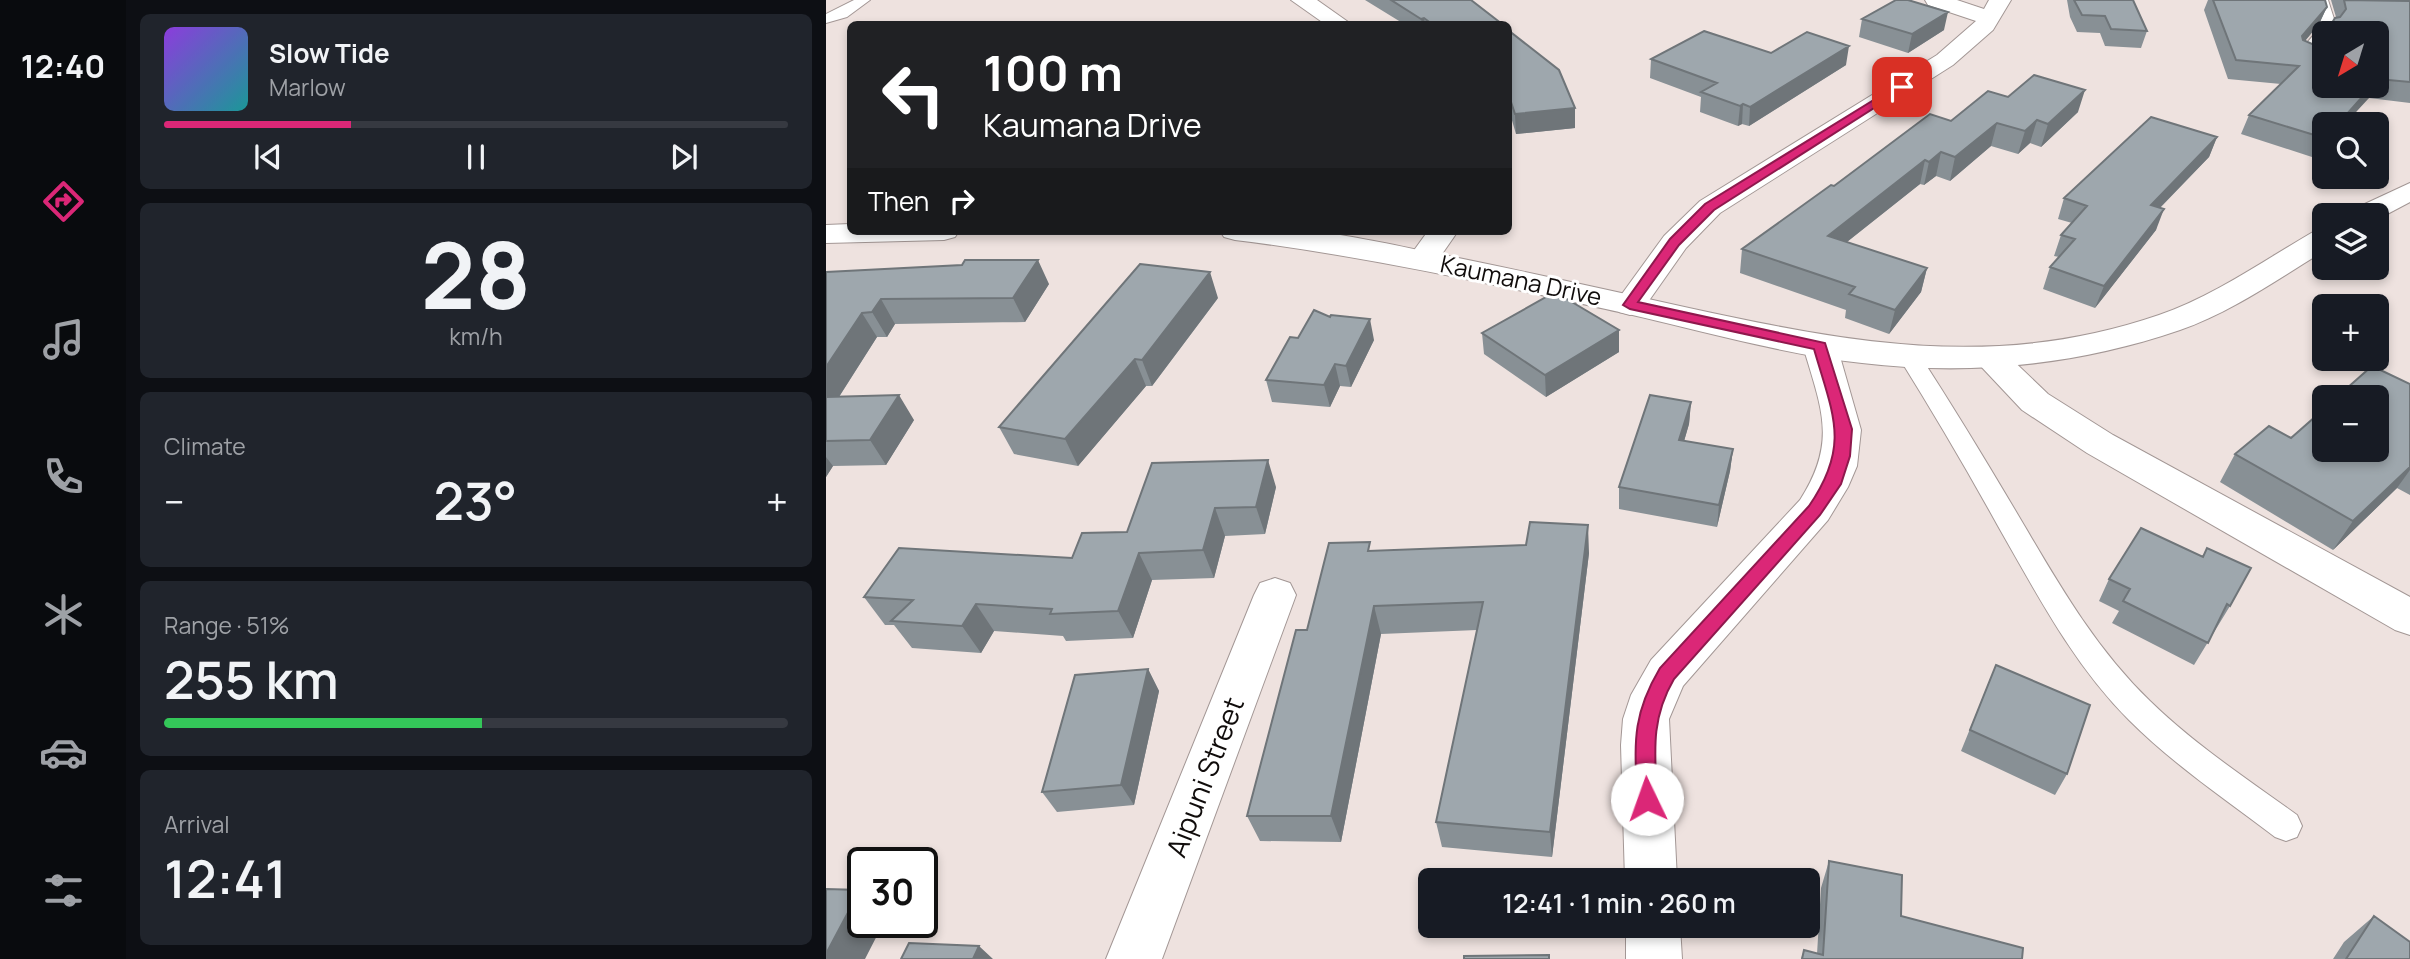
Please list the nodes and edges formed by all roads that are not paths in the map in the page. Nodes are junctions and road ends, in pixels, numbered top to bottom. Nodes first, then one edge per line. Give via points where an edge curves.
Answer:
1 (863, 0) edge
2 (1302, 0) edge
3 (1936, 0) edge
4 (2321, 0) edge
5 (1994, 9) edge
6 (826, 19) edge
7 (1335, 21) edge
8 (2303, 56) edge
9 (2410, 191) edge
10 (2387, 203) edge
11 (847, 233) edge
12 (826, 234) edge
13 (1278, 235) edge
14 (1440, 235) edge
15 (2312, 245) edge
16 (1422, 260) junction
17 (1630, 305) junction
18 (1820, 346) junction
19 (1909, 356) junction
20 (1991, 359) junction
21 (1275, 595) dead end
22 (2410, 618) edge
23 (2286, 826) dead end
24 (1650, 868) edge
25 (1653, 938) edge
26 (1134, 959) edge
27 (1654, 959) edge

1 - 6 lane
2 - 7 street
3 - 5 street
4 - 8 lane via 2329,25
5 - 17 street via 1985,25 1945,60 1710,207 1675,242
9 - 10 street
11 - 12 street
13 - 16 street, Kaumana Drive
14 - 16 street
15 - 20 street, Kaumana Drive via 2228,296 2170,322 2070,348
16 - 17 street, Kaumana Drive
17 - 18 street, Kaumana Drive
18 - 19 street, Kaumana Drive
18 - 24 street via 1844,429 1833,484 1667,673 1654,695 1646,719 1645,745
19 - 20 street, Kaumana Drive
19 - 23 lane via 2065,619 2095,659 2139,710 2199,762
20 - 22 street via 2035,402 2101,444
21 - 26 street, Aipuni Street
25 - 27 street

